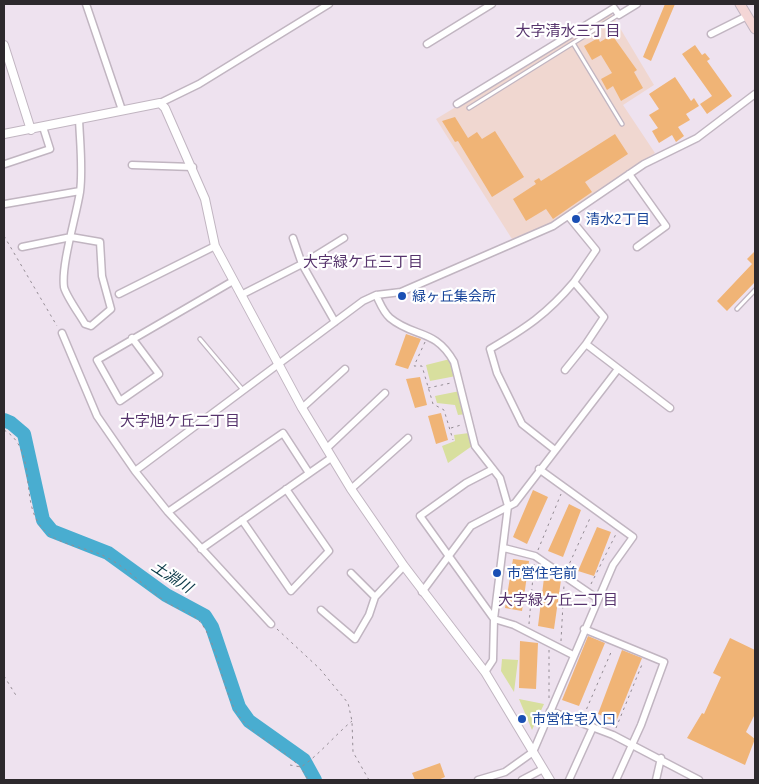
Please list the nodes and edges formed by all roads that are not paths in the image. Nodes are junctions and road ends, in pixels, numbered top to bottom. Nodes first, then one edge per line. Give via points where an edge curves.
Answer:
1 (86, 4) edge
2 (329, 4) edge
3 (492, 4) edge
4 (637, 4) edge
5 (740, 4) edge
6 (619, 15) junction
7 (747, 16) junction
8 (755, 29) edge
9 (711, 34) dead end
10 (573, 43) junction
11 (427, 44) dead end
12 (4, 46) edge
13 (755, 94) edge
14 (160, 103) junction
15 (457, 104) dead end
16 (469, 108) dead end
17 (122, 110) junction
18 (80, 120) junction
19 (622, 124) dead end
20 (43, 127) junction
21 (30, 130) junction
22 (4, 134) edge
23 (5, 164) dead end
24 (132, 165) dead end
25 (193, 167) junction
26 (629, 174) junction
27 (80, 191) junction
28 (5, 204) edge
29 (569, 216) junction
30 (71, 237) junction
31 (293, 238) dead end
32 (344, 238) dead end
33 (215, 246) junction
34 (22, 247) dead end
35 (637, 247) dead end
36 (302, 264) junction
37 (233, 281) junction
38 (574, 282) junction
39 (755, 290) edge
40 (119, 294) dead end
41 (241, 295) junction
42 (376, 295) junction
43 (737, 309) dead end
44 (336, 322) junction
45 (62, 333) road end
46 (132, 338) junction
47 (200, 339) dead end
48 (586, 344) junction
49 (278, 364) junction
50 (345, 369) dead end
51 (618, 369) junction
52 (565, 370) dead end
53 (243, 390) junction
54 (385, 393) dead end
55 (302, 408) junction
56 (670, 408) dead end
57 (408, 438) dead end
58 (327, 448) junction
59 (555, 450) junction
60 (332, 458) junction
61 (493, 469) junction
62 (539, 469) junction
63 (136, 471) junction
64 (309, 473) junction
65 (286, 489) junction
66 (351, 489) junction
67 (508, 506) junction
68 (168, 512) junction
69 (242, 520) junction
70 (504, 548) junction
71 (201, 549) junction
72 (448, 557) junction
73 (404, 566) junction
74 (351, 573) dead end
75 (422, 592) junction
76 (375, 597) junction
77 (598, 599) junction
78 (321, 610) dead end
79 (494, 619) junction
80 (271, 624) road end
81 (584, 629) junction
82 (573, 655) junction
83 (485, 672) junction
84 (550, 711) junction
85 (593, 727) junction
86 (632, 745) junction
87 (533, 752) junction
88 (661, 758) junction
89 (543, 769) junction
90 (478, 780) edge
91 (522, 780) edge
92 (550, 780) edge
93 (569, 780) edge
94 (616, 780) edge
95 (656, 780) edge
96 (699, 780) edge

1 - 17 street
2 - 14 street via 199,84
3 - 11 street
4 - 6 street
5 - 7 main road
6 - 10 lane
6 - 15 street via 614,8
7 - 8 main road
7 - 9 street
10 - 16 lane
10 - 19 lane
12 - 21 street
13 - 26 street via 697,138
14 - 17 street
14 - 25 street
17 - 18 street
18 - 20 street
18 - 27 street
20 - 21 street
20 - 23 street via 50,149
21 - 22 street
24 - 25 street
25 - 33 street via 205,199
26 - 29 street
26 - 35 street via 666,226
27 - 28 street
27 - 30 street
29 - 38 street via 596,250
29 - 42 street via 553,226 400,292
30 - 30 street via 64,288 86,324 91,326 111,309 102,276 100,242
30 - 34 street
31 - 36 street
32 - 36 street
33 - 37 street
33 - 40 street
36 - 41 street
36 - 44 street
37 - 41 street
37 - 46 street
38 - 48 street via 604,318
38 - 59 street via 534,323 490,350 497,373 522,424
39 - 43 lane
41 - 49 street
42 - 44 street
42 - 61 street via 391,319 428,335 449,352 475,446
44 - 49 street
45 - 63 street via 97,416
46 - 46 street via 159,374 120,401 98,360
47 - 53 lane
48 - 51 street
48 - 52 street
49 - 53 street
49 - 55 street
50 - 55 street
51 - 56 street
51 - 59 street
53 - 63 street
54 - 58 street
55 - 58 street
57 - 66 street
58 - 60 street
59 - 62 street
60 - 64 street
60 - 66 street
61 - 67 street via 504,488
61 - 72 street via 466,482 420,516
62 - 67 street via 515,503
62 - 77 street via 633,537 613,565
63 - 68 street
64 - 65 street
64 - 68 street via 283,432
65 - 69 street
65 - 69 street via 329,551 291,592
66 - 73 street
67 - 70 street
67 - 72 street via 471,526
68 - 71 street
69 - 71 street
70 - 77 street via 535,556
70 - 79 street
71 - 80 street
72 - 75 street
72 - 79 street
73 - 75 street
73 - 76 street
74 - 76 street
75 - 83 street
76 - 78 street via 355,639
77 - 81 street
79 - 82 street via 528,631
79 - 83 street via 493,660
81 - 82 street
81 - 86 street via 664,662
82 - 84 street
83 - 87 street
84 - 85 street
84 - 87 street
85 - 86 street
85 - 93 street
86 - 88 street
86 - 94 street
87 - 89 street
87 - 90 street via 505,772
88 - 95 street
88 - 96 street
89 - 91 street
89 - 92 street

